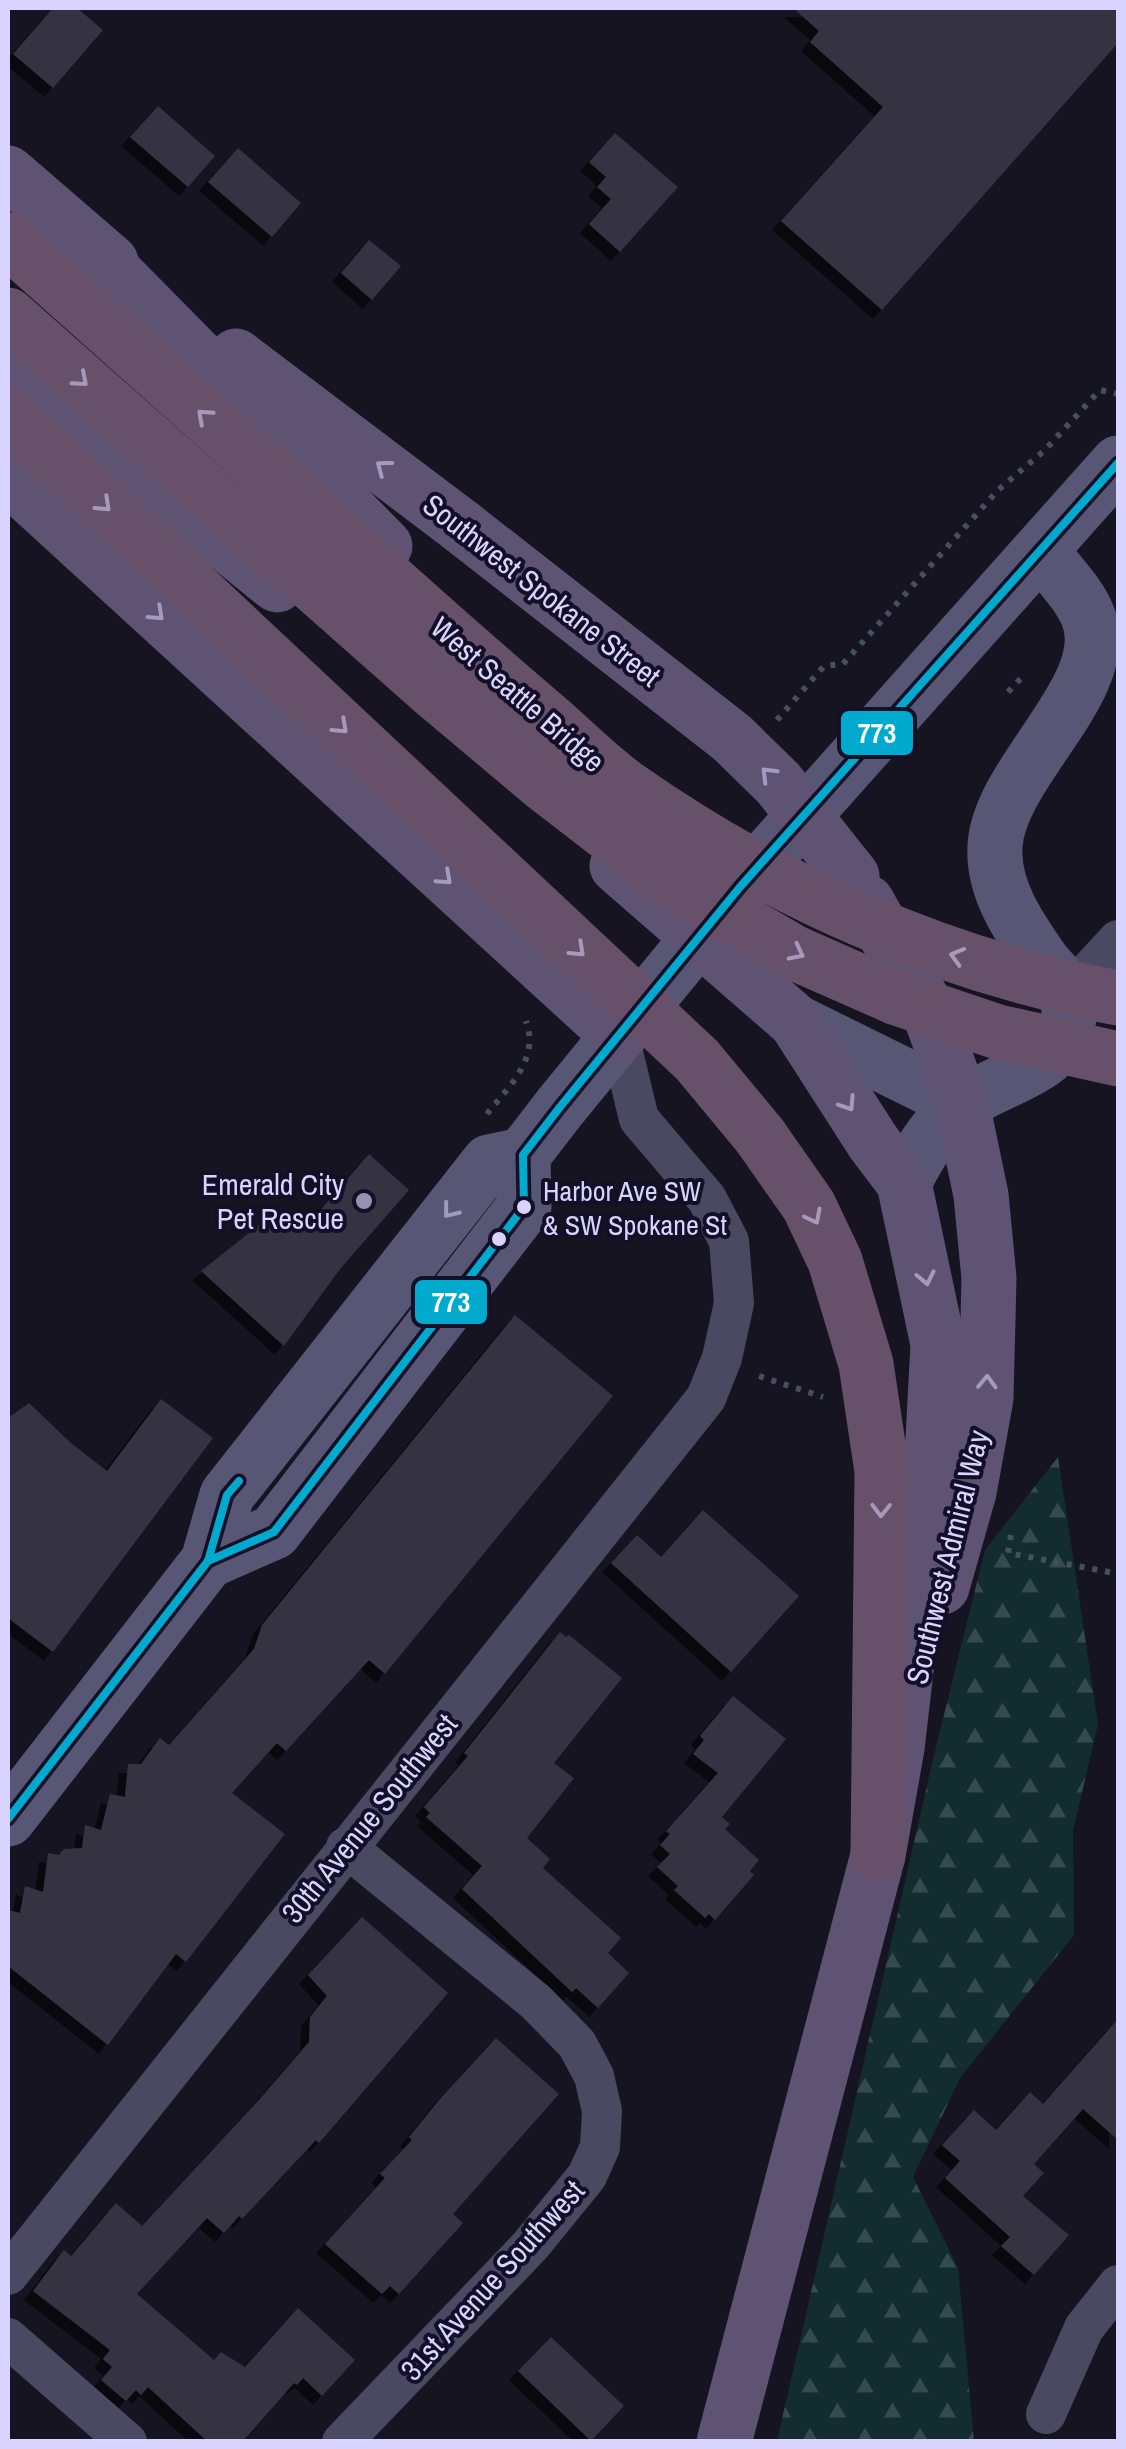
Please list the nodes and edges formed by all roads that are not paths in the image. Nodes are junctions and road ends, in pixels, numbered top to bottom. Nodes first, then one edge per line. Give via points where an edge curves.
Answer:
1 (8, 173) edge
2 (8, 240) edge
3 (82, 240) junction
4 (8, 315) edge
5 (8, 367) edge
6 (8, 414) edge
7 (1118, 463) edge
8 (8, 477) edge
9 (1041, 551) junction
10 (740, 886) junction
11 (1118, 940) edge
12 (1093, 996) edge
13 (796, 1022) junction
14 (620, 1036) junction
15 (1118, 1059) edge
16 (1041, 1063) junction
17 (1118, 1076) edge
18 (962, 1104) junction
19 (904, 1183) junction
20 (897, 1748) junction
21 (8, 1820) edge
22 (346, 1846) junction
23 (878, 1855) junction
24 (8, 2274) edge
25 (1118, 2285) edge
26 (8, 2338) edge
27 (1046, 2414) dead end
28 (127, 2442) edge
29 (342, 2442) edge
30 (724, 2442) edge

1 - 3 main road, Southwest Spokane Street
12 -> 2 highway, West Seattle Bridge, bridge via 925,946 800,892 623,784
3 - 10 main road, bridge via 633,795
18 -> 3 main road, Southwest Spokane Street, bridge via 929,1010 852,876 778,783 732,738 461,526
4 -> 15 highway, West Seattle Bridge, bridge via 432,690 662,876 795,954 897,998 998,1032
5 - 13 main road, bridge via 396,682
6 -> 23 highway, bridge via 697,1060 809,1206 835,1261 866,1364 882,1471
7 - 9 main road
8 -> 14 main road
9 - 10 main road
9 - 12 main road via 1089,618 1090,662 1006,804 995,844 998,883 1026,938
10 - 14 main road
11 - 12 street
12 - 16 main road
13 - 18 main road
13 -> 19 main road, Southwest Admiral Way
14 - 21 main road via 523,1155 489,1162 228,1495 208,1561
14 - 22 street, 30th Avenue Southwest via 639,1119 707,1199 729,1241 735,1365
16 - 17 street
16 - 18 main road
18 - 19 main road via 924,1147
20 -> 18 main road, Southwest Admiral Way via 969,1492 986,1398 990,1278
19 -> 20 main road, Southwest Admiral Way via 938,1344
20 - 23 main road, Southwest Admiral Way
22 - 24 street, 30th Avenue Southwest
22 - 29 street, 31st Avenue Southwest via 578,2044 602,2111 600,2147 587,2176 530,2246
23 - 30 main road, Southwest Admiral Way
25 - 27 street via 1084,2328
26 - 28 street

